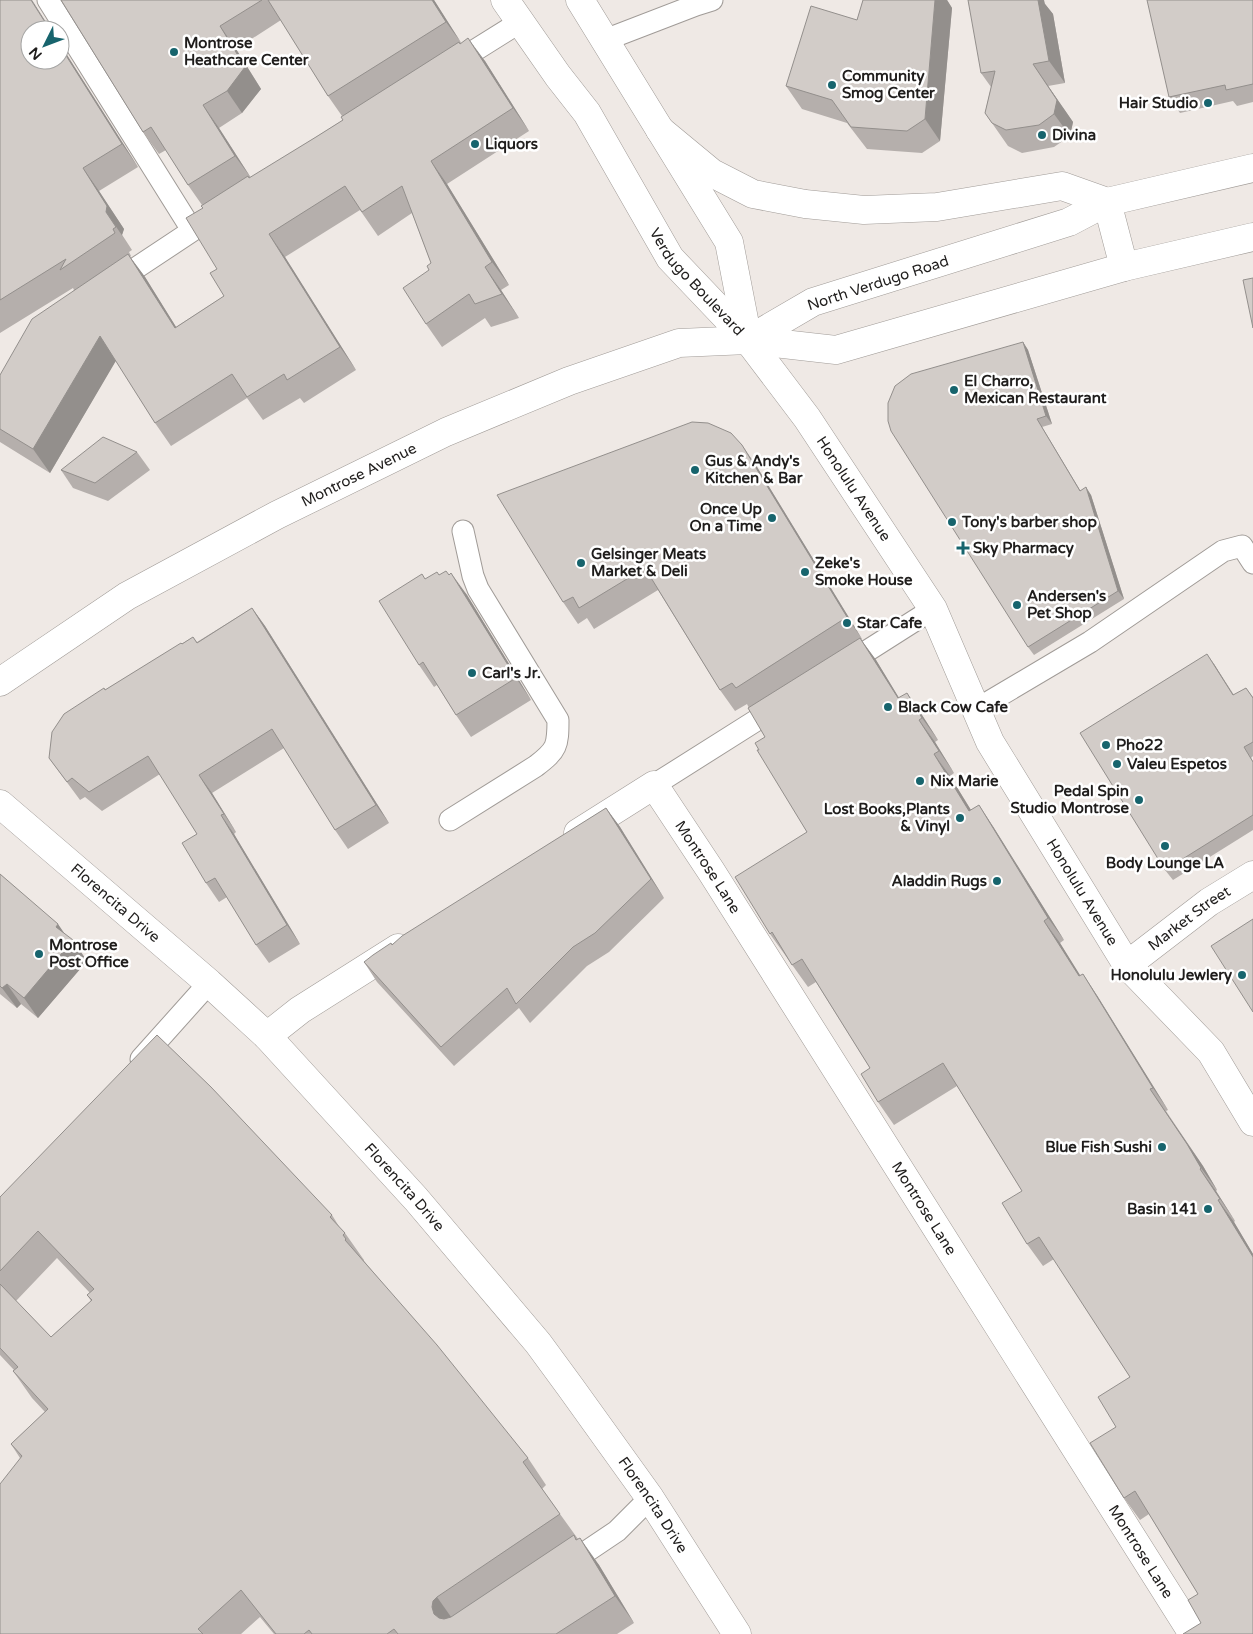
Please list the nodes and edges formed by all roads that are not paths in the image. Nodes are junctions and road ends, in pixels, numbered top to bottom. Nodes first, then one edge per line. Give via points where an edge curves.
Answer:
1 (48, 0) edge
2 (580, 0) edge
3 (712, 0) edge
4 (512, 11) edge
5 (605, 40) junction
6 (439, 73) edge
7 (660, 130) junction
8 (1253, 168) edge
9 (1107, 202) junction
10 (234, 204) edge
11 (192, 230) junction
12 (1253, 237) edge
13 (1124, 267) junction
14 (102, 291) edge
15 (748, 340) junction
16 (463, 531) dead end
17 (1253, 563) edge
18 (933, 608) junction
19 (830, 674) edge
20 (0, 682) edge
21 (798, 694) edge
22 (976, 709) junction
23 (654, 785) junction
24 (0, 804) edge
25 (450, 820) dead end
26 (561, 844) edge
27 (1253, 875) edge
28 (418, 935) edge
29 (1127, 965) junction
30 (209, 983) junction
31 (267, 1036) junction
32 (128, 1074) edge
33 (1253, 1122) edge
34 (650, 1498) junction
35 (552, 1574) edge
36 (737, 1634) edge
37 (1193, 1634) edge

1 - 11 lane
2 - 5 street, Verdugo Boulevard
3 - 5 lane
4 - 6 lane
4 - 15 street, Verdugo Boulevard via 587,113 670,258
5 - 7 street, Verdugo Boulevard
7 - 9 street via 712,173 753,194 805,204 864,210 937,207 1062,186
7 - 15 street, Verdugo Boulevard via 729,242
8 - 9 street, North Verdugo Road
9 - 13 street
9 - 15 street, North Verdugo Road via 1069,222 813,302
10 - 11 lane
11 - 14 lane
12 - 13 street
13 - 15 street via 836,350
15 - 18 street, Honolulu Avenue via 808,418
15 - 20 street, Montrose Avenue via 680,343 569,381 446,432 277,515 127,596
16 - 25 lane via 478,589 558,720 558,743 536,766
17 - 22 lane via 1242,546 1224,551 1090,642
18 - 19 lane
18 - 22 street, Honolulu Avenue
21 - 23 lane
22 - 29 street, Honolulu Avenue via 990,742
23 - 26 street
23 - 37 street, Montrose Lane
24 - 30 street, Florencita Drive
27 - 29 street, Market Street via 1209,902
28 - 31 street via 300,1010
29 - 33 street, Honolulu Avenue via 1211,1052
30 - 31 street, Florencita Drive
30 - 32 lane
31 - 34 street, Florencita Drive via 416,1199 532,1336
34 - 35 lane via 616,1532
34 - 36 street, Florencita Drive

